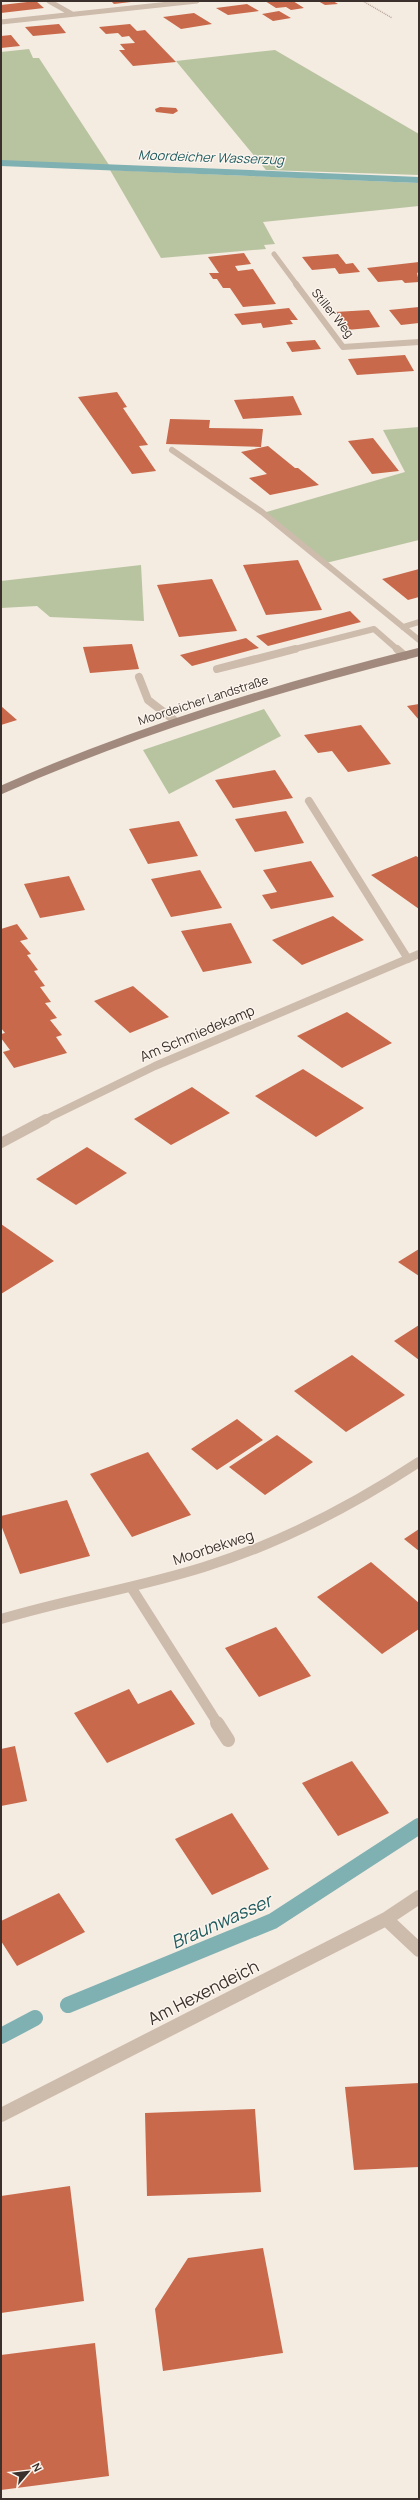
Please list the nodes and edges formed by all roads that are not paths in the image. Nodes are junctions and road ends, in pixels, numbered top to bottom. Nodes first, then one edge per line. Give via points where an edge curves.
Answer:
1 (49, 1) edge
2 (197, 1) edge
3 (181, 2) edge
4 (72, 14) junction
5 (1, 22) edge
6 (274, 254) dead end
7 (419, 342) edge
8 (172, 450) dead end
9 (419, 622) edge
10 (403, 627) junction
11 (419, 640) edge
12 (419, 652) edge
13 (405, 656) junction
14 (217, 669) dead end
15 (139, 677) dead end
16 (174, 720) junction
17 (1, 790) edge
18 (309, 801) dead end
19 (419, 954) edge
20 (408, 959) junction
21 (1, 1143) edge
22 (419, 1462) edge
23 (131, 1587) junction
24 (1, 1619) edge
25 (228, 1740) dead end
26 (419, 1897) edge
27 (386, 1919) junction
28 (419, 1950) edge
29 (1, 2115) edge

1 - 4 street
2 - 3 street
3 - 4 street
4 - 5 street
6 - 7 street, Stiller Weg via 343,347
8 - 10 street via 262,512
9 - 10 street
10 - 11 street
12 - 13 main road, Moordeicher Landstraße
13 - 14 street via 374,629
13 - 16 main road, Moordeicher Landstraße via 262,692
15 - 16 street via 148,700
16 - 17 main road, Moordeicher Landstraße via 69,760
18 - 20 street
19 - 20 street, Am Schmiedekamp
20 - 21 street, Am Schmiedekamp via 175,1056 64,1108
22 - 23 street, Moorbekweg via 337,1511 255,1550
23 - 24 street, Moorbekweg
23 - 25 street
26 - 27 street, Am Hexendeich
27 - 28 street
27 - 29 street, Am Hexendeich

